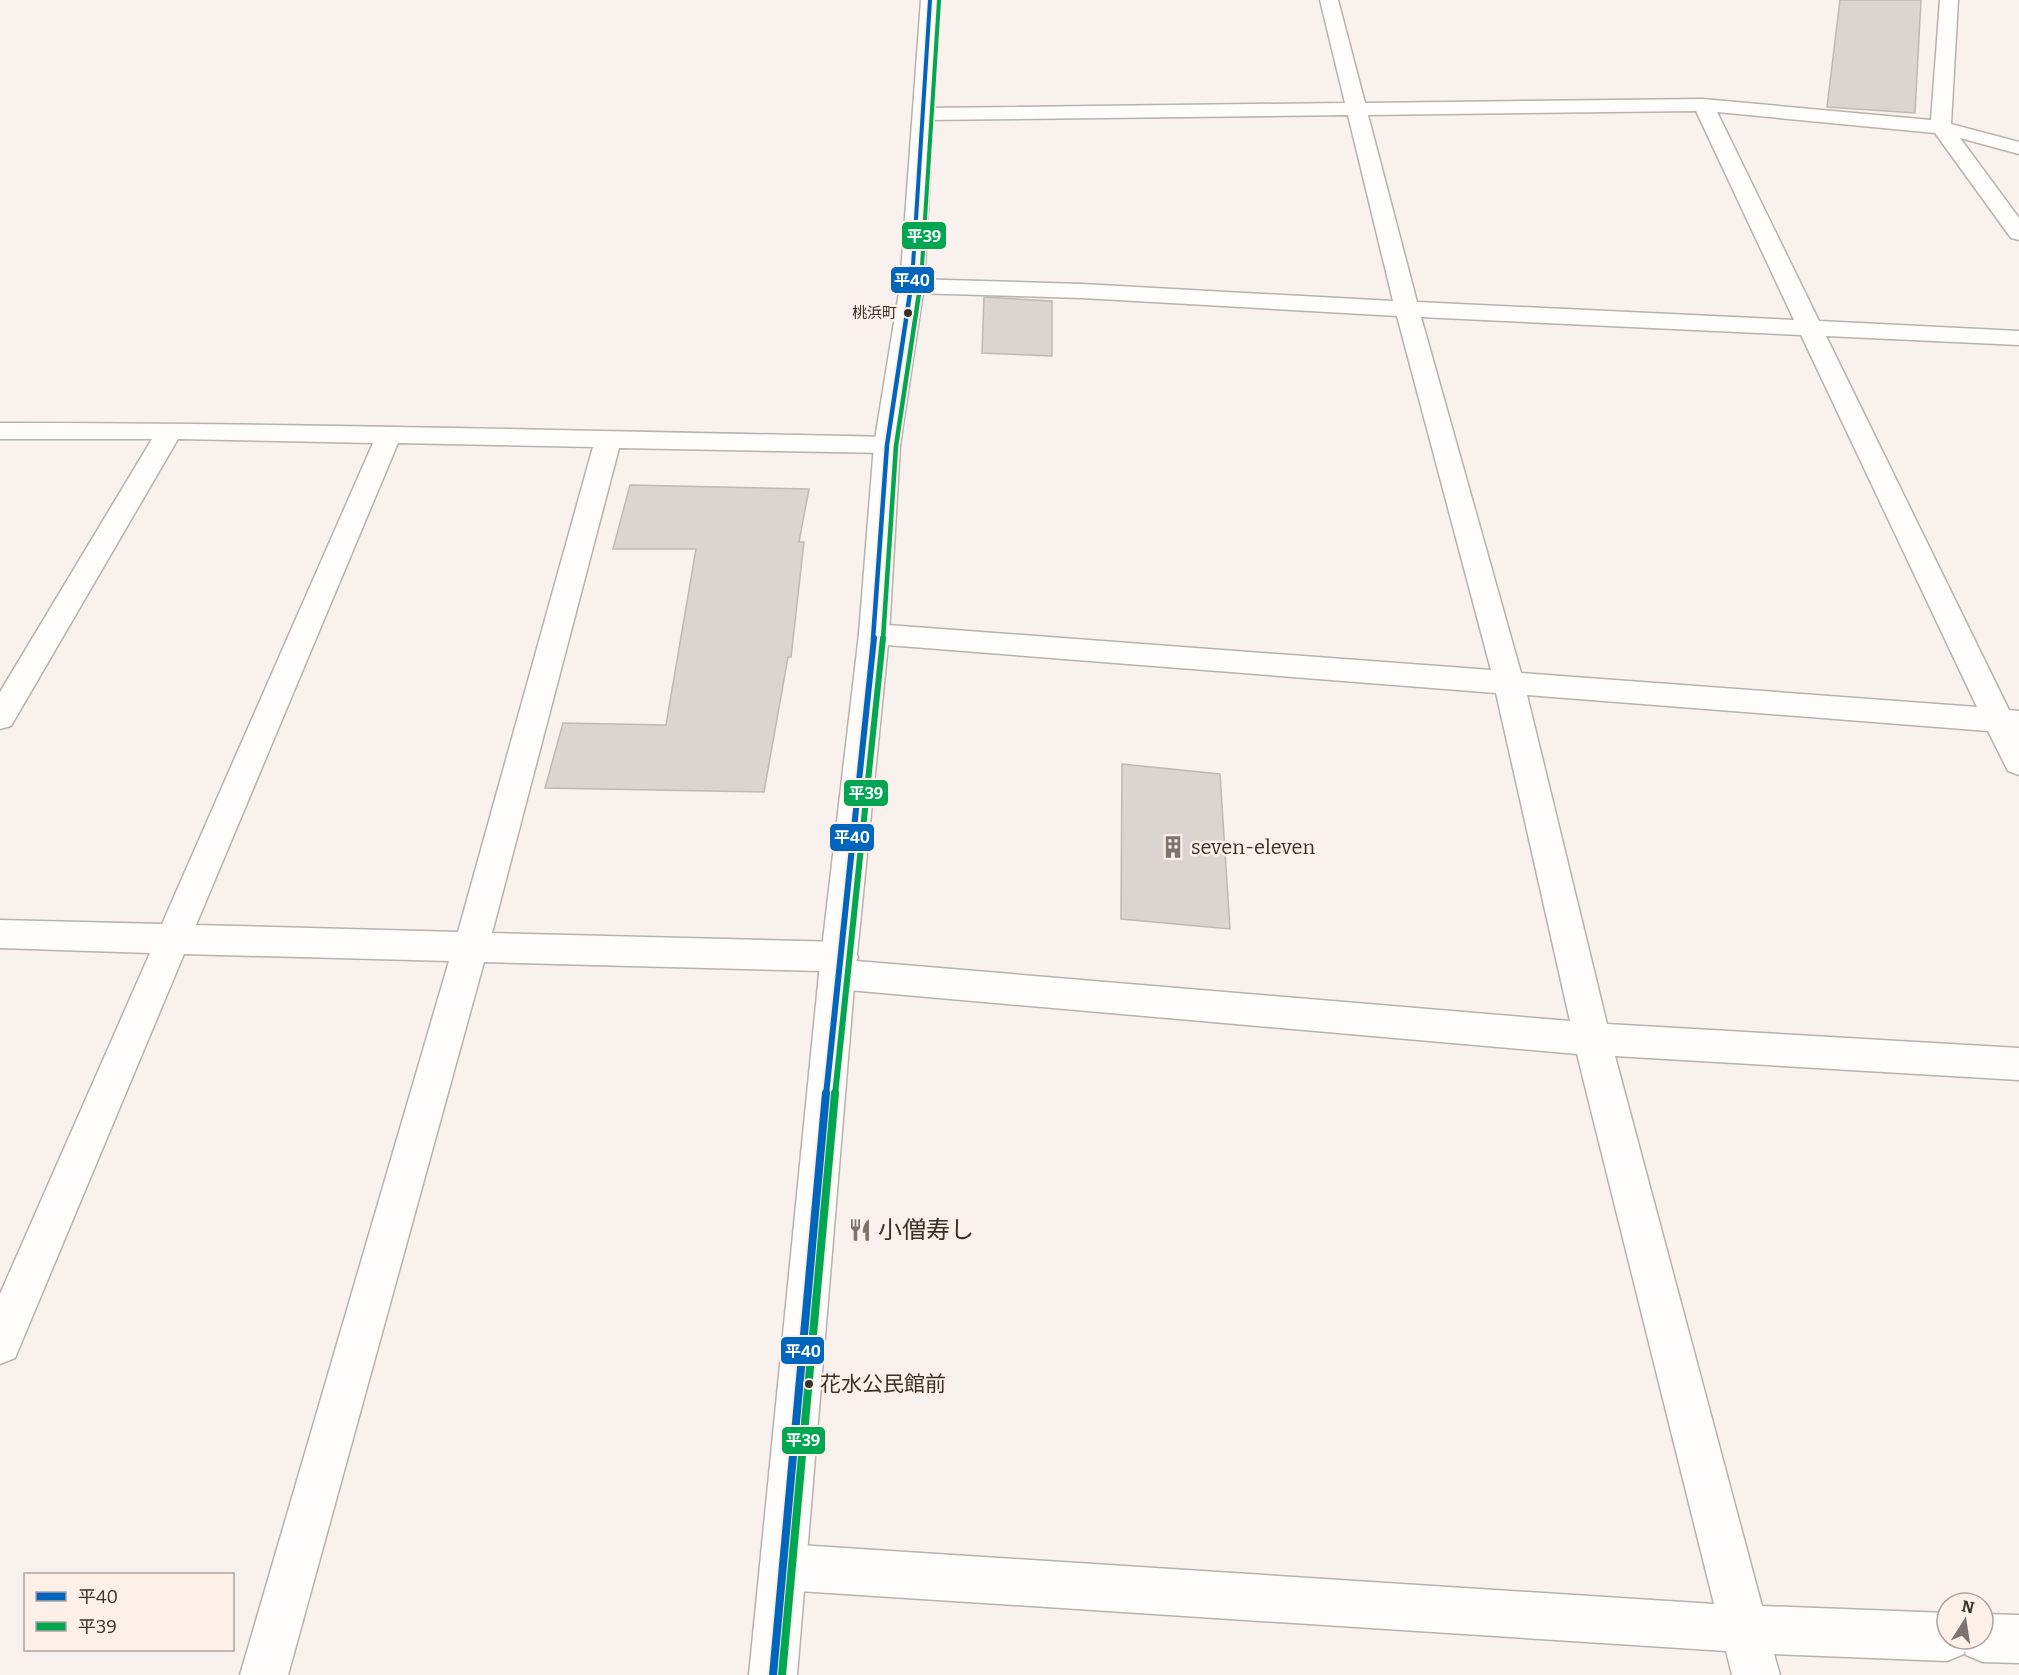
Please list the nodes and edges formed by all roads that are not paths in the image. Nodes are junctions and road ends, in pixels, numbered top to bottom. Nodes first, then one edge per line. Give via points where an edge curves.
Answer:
1 (930, 0) edge
2 (1329, 0) edge
3 (1949, 0) edge
4 (1702, 105) junction
5 (1357, 109) junction
6 (924, 114) junction
7 (1941, 127) junction
8 (2019, 148) edge
9 (2019, 233) edge
10 (912, 286) junction
11 (1407, 309) junction
12 (1810, 328) junction
13 (2019, 338) edge
14 (0, 431) edge
15 (170, 431) junction
16 (389, 435) junction
17 (608, 439) junction
18 (887, 446) junction
19 (874, 634) junction
20 (1509, 683) junction
21 (0, 718) edge
22 (2009, 721) edge
23 (2019, 763) edge
24 (0, 934) edge
25 (172, 938) junction
26 (471, 946) junction
27 (839, 966) junction
28 (1592, 1039) junction
29 (2019, 1064) edge
30 (0, 1343) edge
31 (783, 1567) junction
32 (1742, 1629) junction
33 (1935, 1636) edge
34 (1995, 1638) edge
35 (2019, 1639) edge
36 (264, 1675) edge
37 (773, 1675) edge
38 (1756, 1675) edge

1 - 6 street
2 - 5 street
3 - 7 street
4 - 5 street
4 - 7 street
4 - 12 street
5 - 6 street
5 - 11 street
6 - 10 street
7 - 8 street
7 - 9 street
10 - 11 street
10 - 18 street
11 - 12 street
11 - 20 street
12 - 13 street
12 - 22 street
14 - 15 street
15 - 16 street
15 - 21 street
16 - 17 street
16 - 25 street
17 - 18 street
17 - 26 street
18 - 19 street
19 - 20 street
19 - 27 street
20 - 22 street
20 - 28 street
22 - 23 street
24 - 25 street
25 - 26 street
25 - 30 street
26 - 27 street
26 - 36 street
27 - 28 street
27 - 31 street
28 - 29 street
28 - 32 street
31 - 32 street
31 - 37 street
32 - 33 street
32 - 38 street
34 - 35 street

